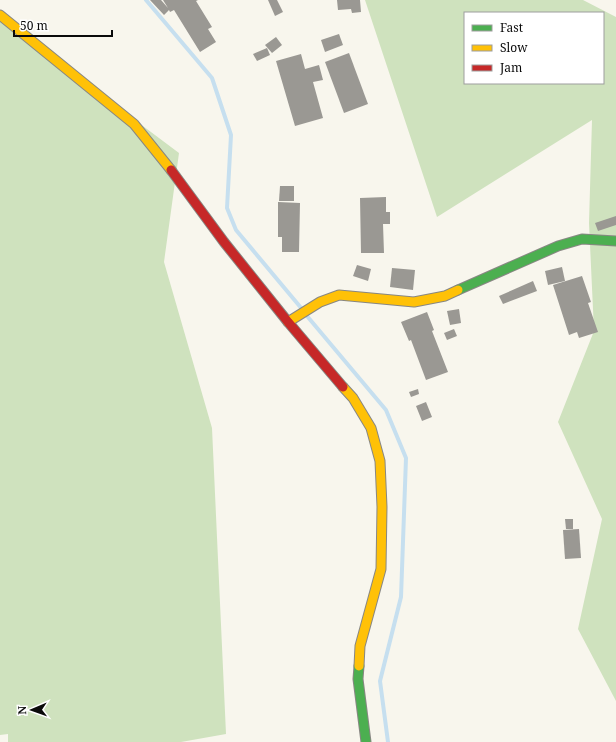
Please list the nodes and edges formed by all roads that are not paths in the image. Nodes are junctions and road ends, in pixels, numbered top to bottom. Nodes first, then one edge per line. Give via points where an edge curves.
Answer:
1 (0, 15) edge
2 (616, 241) edge
3 (288, 322) junction
4 (366, 742) edge

1 - 3 street via 134,124
2 - 3 street via 582,239 558,246 445,296 414,302 339,295 320,302
3 - 4 street via 353,398 371,428 380,461 381,569 360,646 358,679

